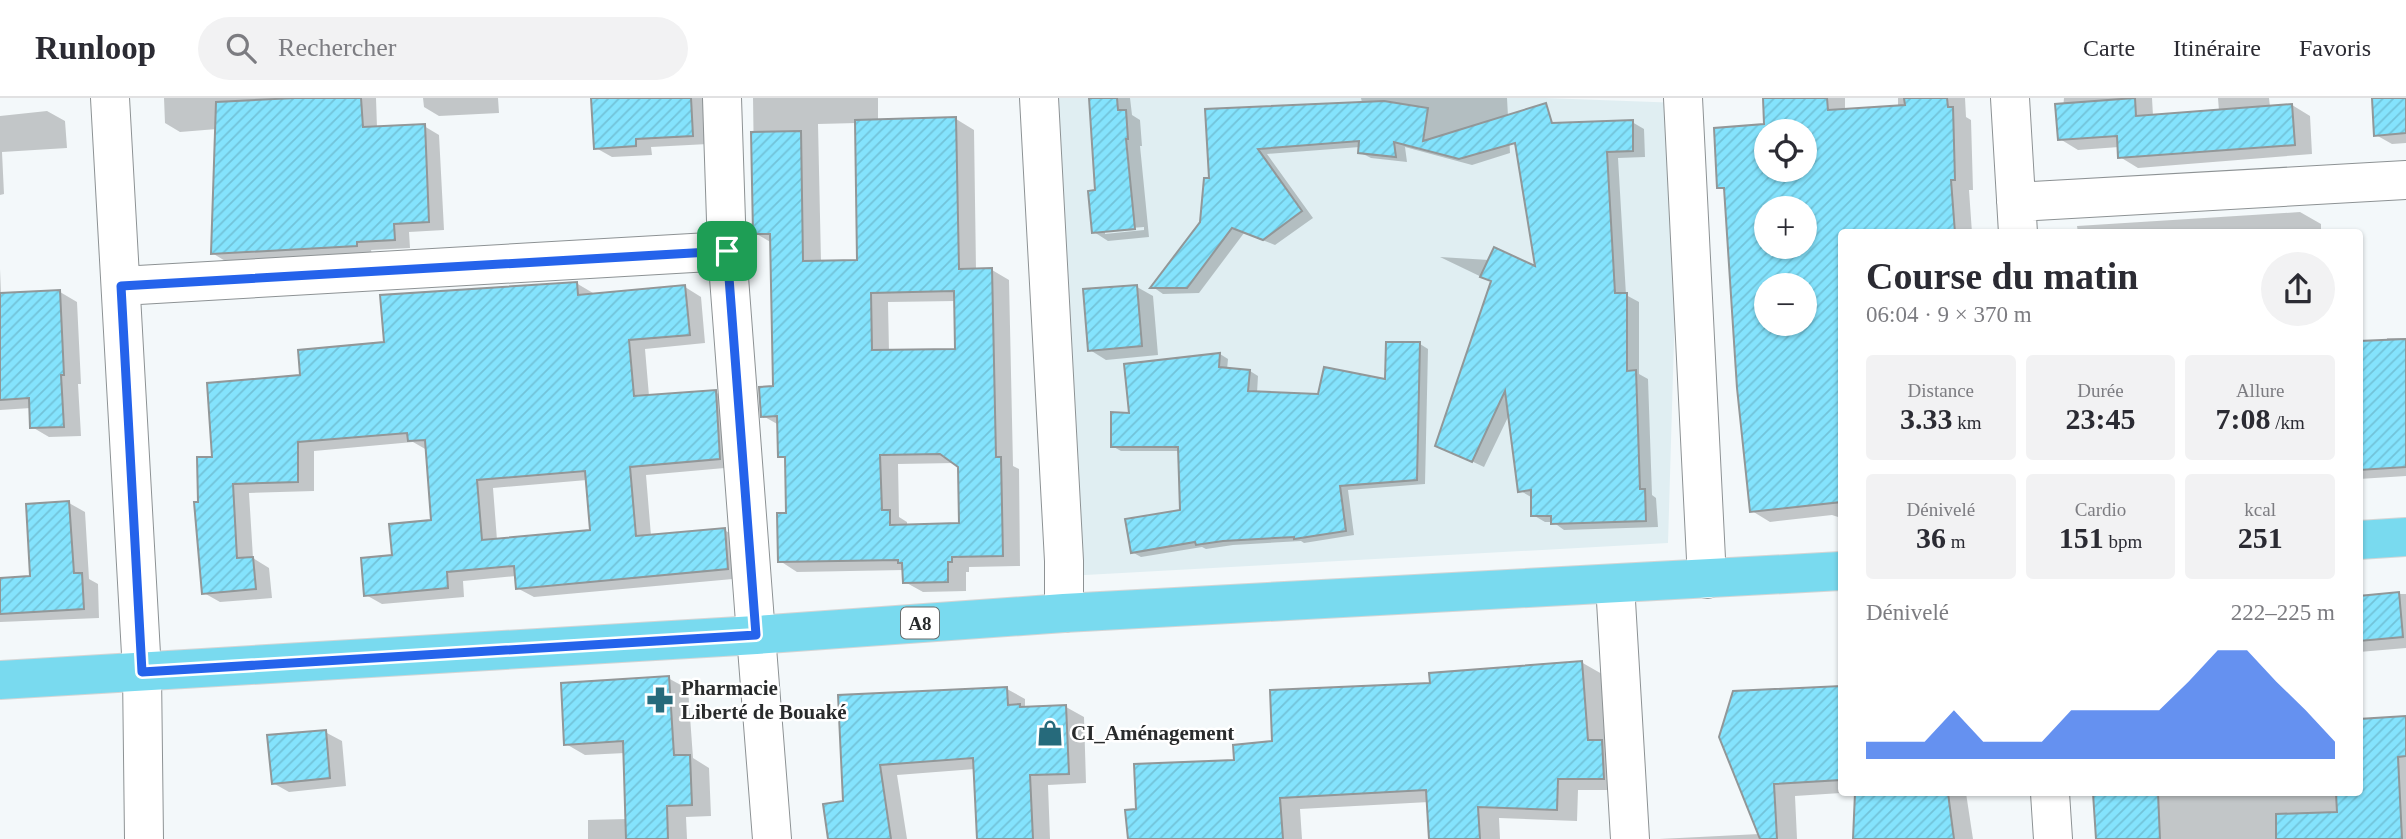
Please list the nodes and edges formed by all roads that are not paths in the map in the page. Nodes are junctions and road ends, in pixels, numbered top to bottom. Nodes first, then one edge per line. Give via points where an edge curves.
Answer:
1 (110, 98) edge
2 (722, 98) edge
3 (1039, 98) edge
4 (1683, 98) edge
5 (2010, 98) edge
6 (2406, 180) edge
7 (2017, 217) edge
8 (727, 251) junction
9 (121, 286) junction
10 (2406, 537) edge
11 (2363, 540) edge
12 (1838, 571) edge
13 (1707, 579) junction
14 (1615, 584) junction
15 (1064, 613) junction
16 (756, 635) junction
17 (142, 672) junction
18 (0, 680) edge
19 (2050, 796) edge
20 (144, 839) edge
21 (772, 839) edge
22 (1630, 839) edge
23 (2053, 839) edge

1 - 9 street
2 - 8 street
3 - 15 street
4 - 13 street
5 - 7 street
6 - 7 street
8 - 9 street
8 - 16 street
9 - 17 street
10 - 11 main road
12 - 13 main road, A8
13 - 14 main road, A8
14 - 15 main road, A8
14 - 22 street
15 - 16 main road, A8
16 - 17 main road, A8
16 - 21 street
17 - 18 main road, A8
17 - 20 street
19 - 23 street

